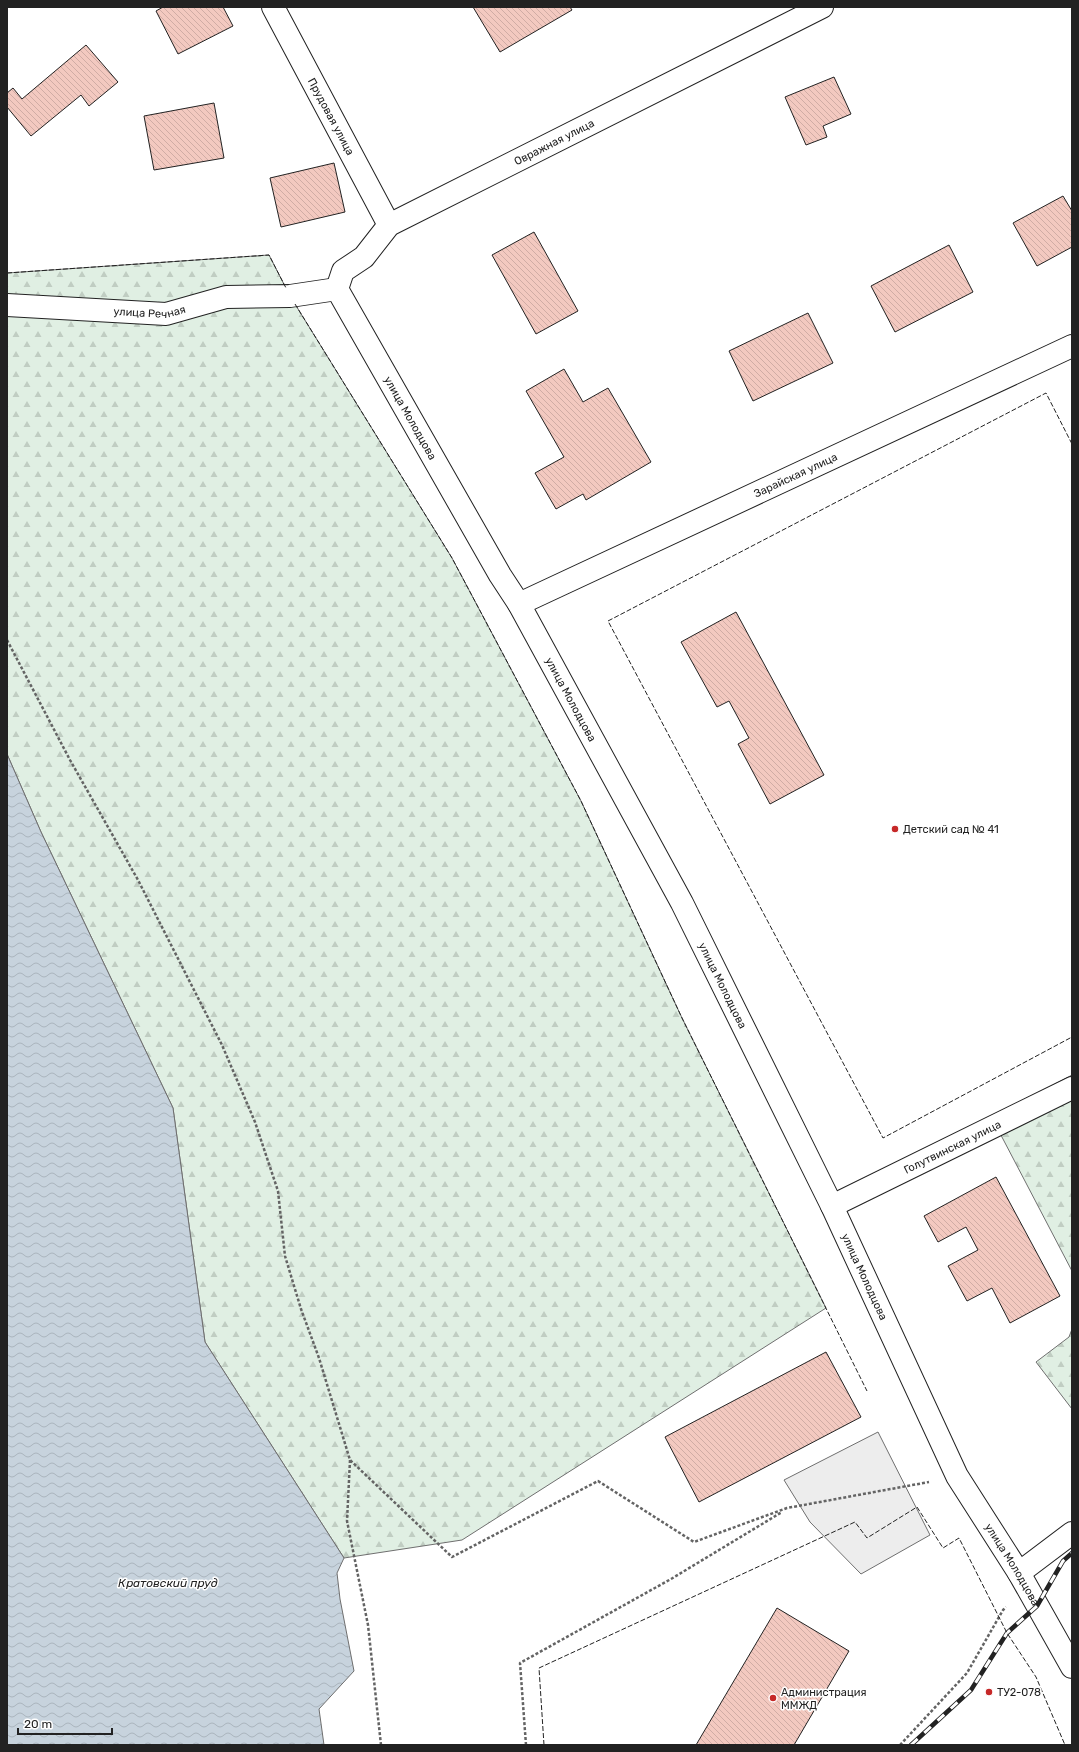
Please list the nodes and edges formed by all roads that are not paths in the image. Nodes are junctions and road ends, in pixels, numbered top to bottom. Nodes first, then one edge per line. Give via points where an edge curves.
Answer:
1 (273, 7) edge
2 (822, 7) edge
3 (389, 225) junction
4 (337, 289) junction
5 (7, 305) edge
6 (1072, 346) edge
7 (519, 604) junction
8 (1072, 1088) edge
9 (832, 1206) junction
10 (1072, 1533) edge
11 (1023, 1581) junction
12 (1069, 1654) edge

1 - 3 street, Прудовая улица
2 - 3 street, Овражная улица
3 - 4 street, Овражная улица via 364,257 343,271
4 - 5 street, улица Речная via 290,296 226,297 166,314
4 - 7 street, улица Молодцова
6 - 7 street, Зарайская улица
7 - 9 street, улица Молодцова via 682,903
8 - 9 street, Голутвинская улица
9 - 11 street, улица Молодцова via 957,1476
10 - 11 street
11 - 12 street, улица Молодцова

